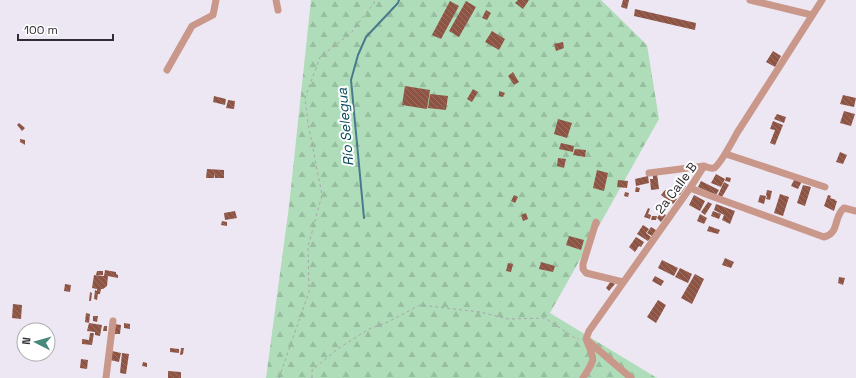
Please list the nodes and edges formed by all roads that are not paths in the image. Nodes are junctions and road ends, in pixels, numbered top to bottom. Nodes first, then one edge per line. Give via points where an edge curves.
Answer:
1 (216, 0) edge
2 (276, 0) edge
3 (750, 0) edge
4 (822, 0) edge
5 (278, 10) dead end
6 (812, 15) junction
7 (167, 70) dead end
8 (726, 154) junction
9 (704, 166) junction
10 (649, 173) dead end
11 (825, 187) dead end
12 (690, 188) junction
13 (856, 211) edge
14 (596, 222) dead end
15 (623, 282) junction
16 (113, 322) dead end
17 (586, 339) junction
18 (106, 378) edge
19 (583, 378) edge
20 (631, 378) edge

1 - 7 street via 213,15 192,26
2 - 5 street
3 - 6 street
4 - 6 street, 2a Calle B
6 - 8 street, 2a Calle B
8 - 9 street, 2a Calle B via 715,167
8 - 11 street
9 - 10 street
9 - 12 street, 2a Calle B
12 - 13 street via 824,236 834,231 844,208
12 - 15 street, 2a Calle B
14 - 15 street via 583,269
15 - 17 street, 2a Calle B
16 - 18 street
17 - 19 street via 593,354 593,362
17 - 20 street

